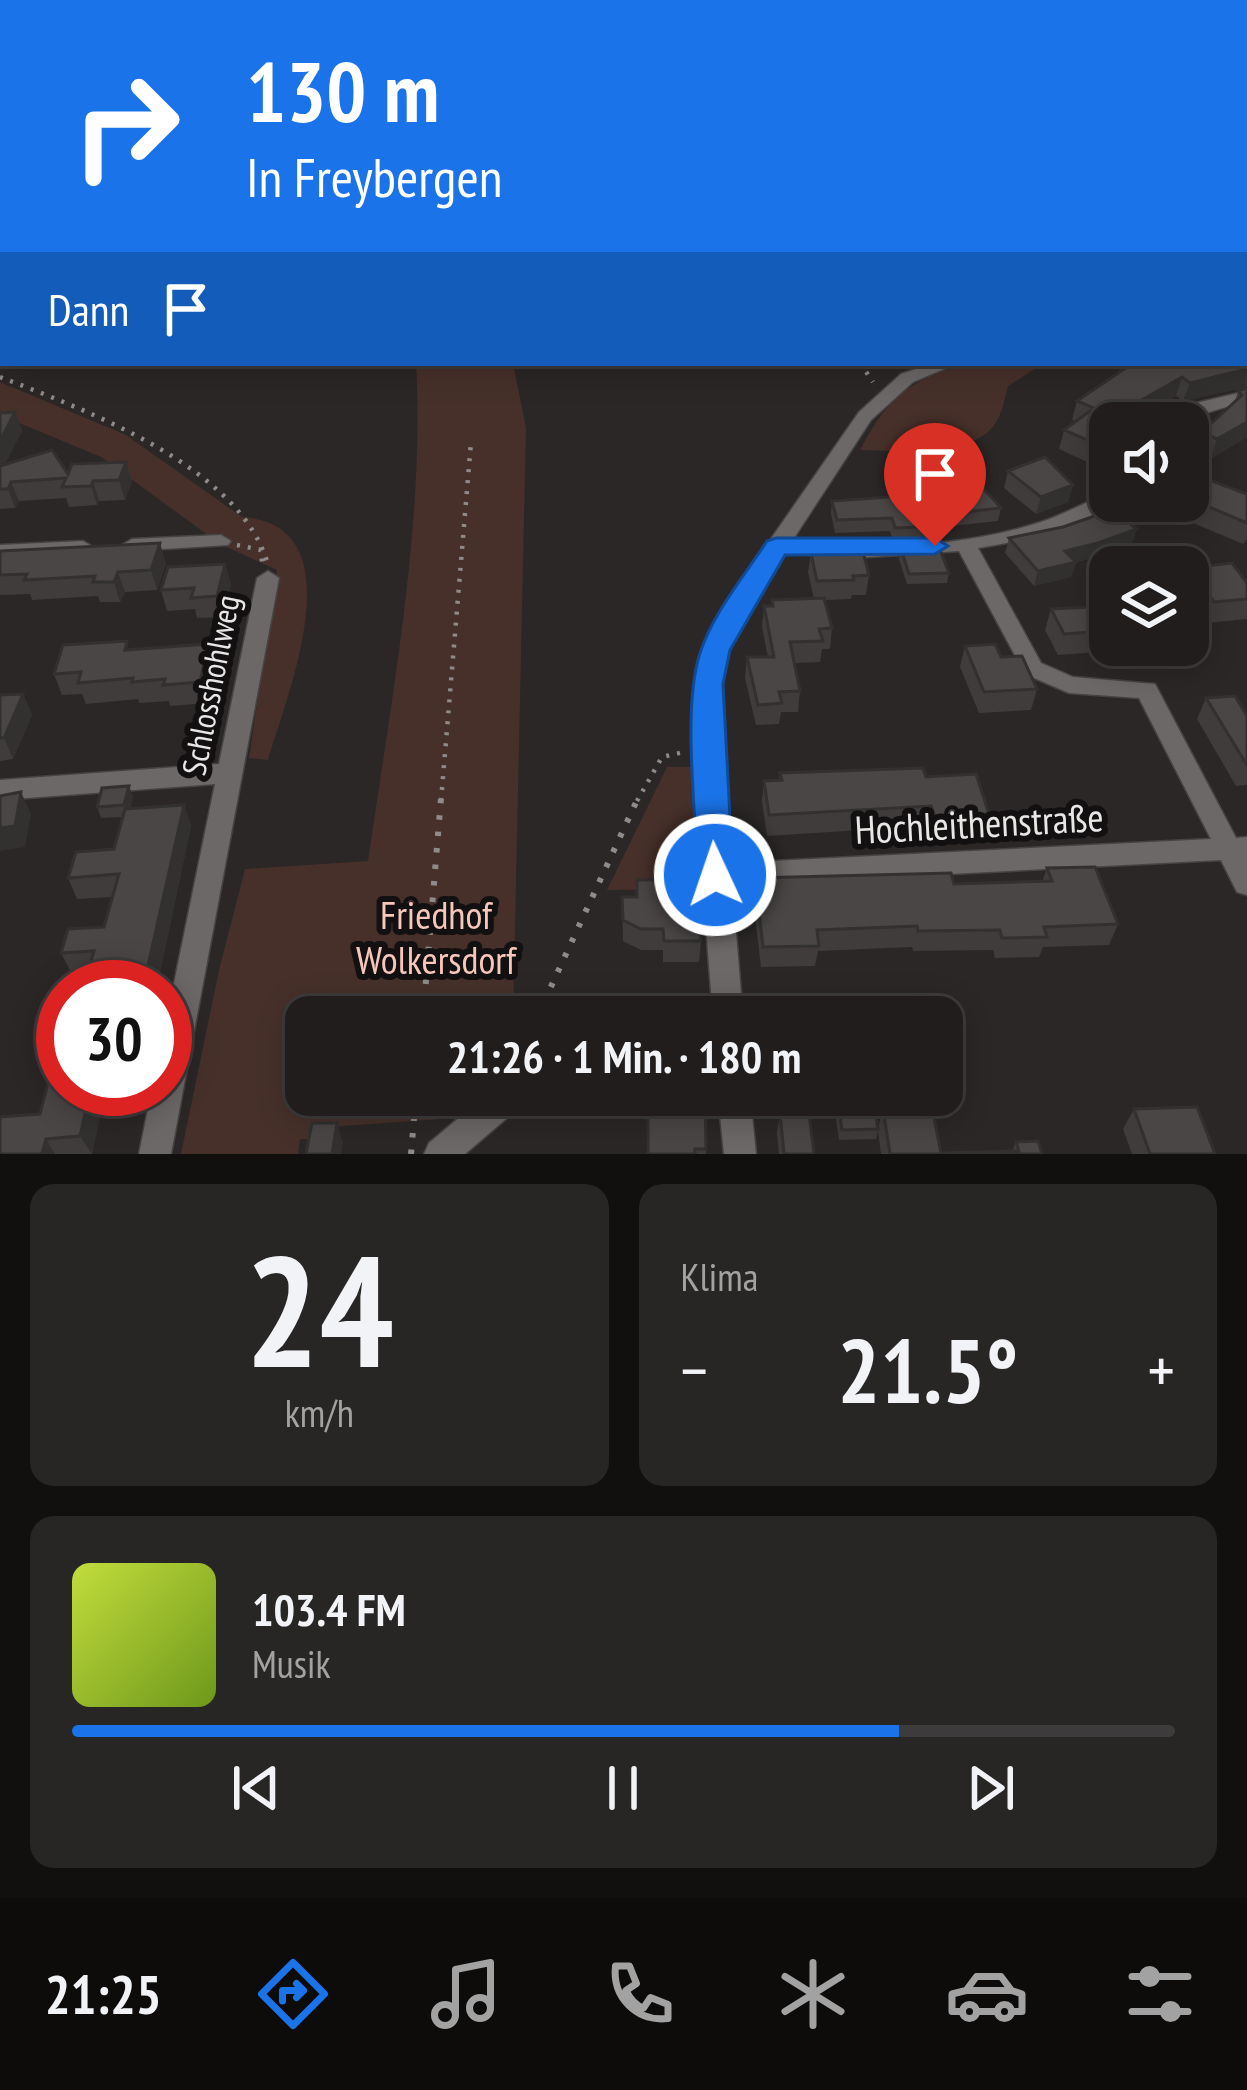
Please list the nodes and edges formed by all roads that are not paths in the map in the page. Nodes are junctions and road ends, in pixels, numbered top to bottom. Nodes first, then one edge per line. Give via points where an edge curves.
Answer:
1 (941, 366) edge
2 (1247, 396) edge
3 (1209, 405) edge
4 (1089, 511) edge
5 (221, 542) road end
6 (966, 544) junction
7 (776, 547) junction
8 (0, 550) edge
9 (268, 578) road end
10 (229, 773) junction
11 (0, 790) edge
12 (1238, 849) edge
13 (715, 875) junction
14 (1247, 884) edge
15 (726, 996) edge
16 (485, 1116) edge
17 (736, 1116) edge
18 (155, 1154) edge
19 (440, 1154) edge
20 (740, 1154) edge

1 - 7 street via 884,394
2 - 3 street
4 - 6 street via 1034,532
5 - 8 street
6 - 7 street
6 - 12 street via 1033,668 1069,685 1147,690
7 - 13 street via 715,650 707,699
9 - 10 street, Schlosshohlweg
10 - 11 street
10 - 18 street, Schlosshohlweg
12 - 13 street, Hochleithenstraße
12 - 14 street
13 - 15 street
16 - 19 street
17 - 20 street

